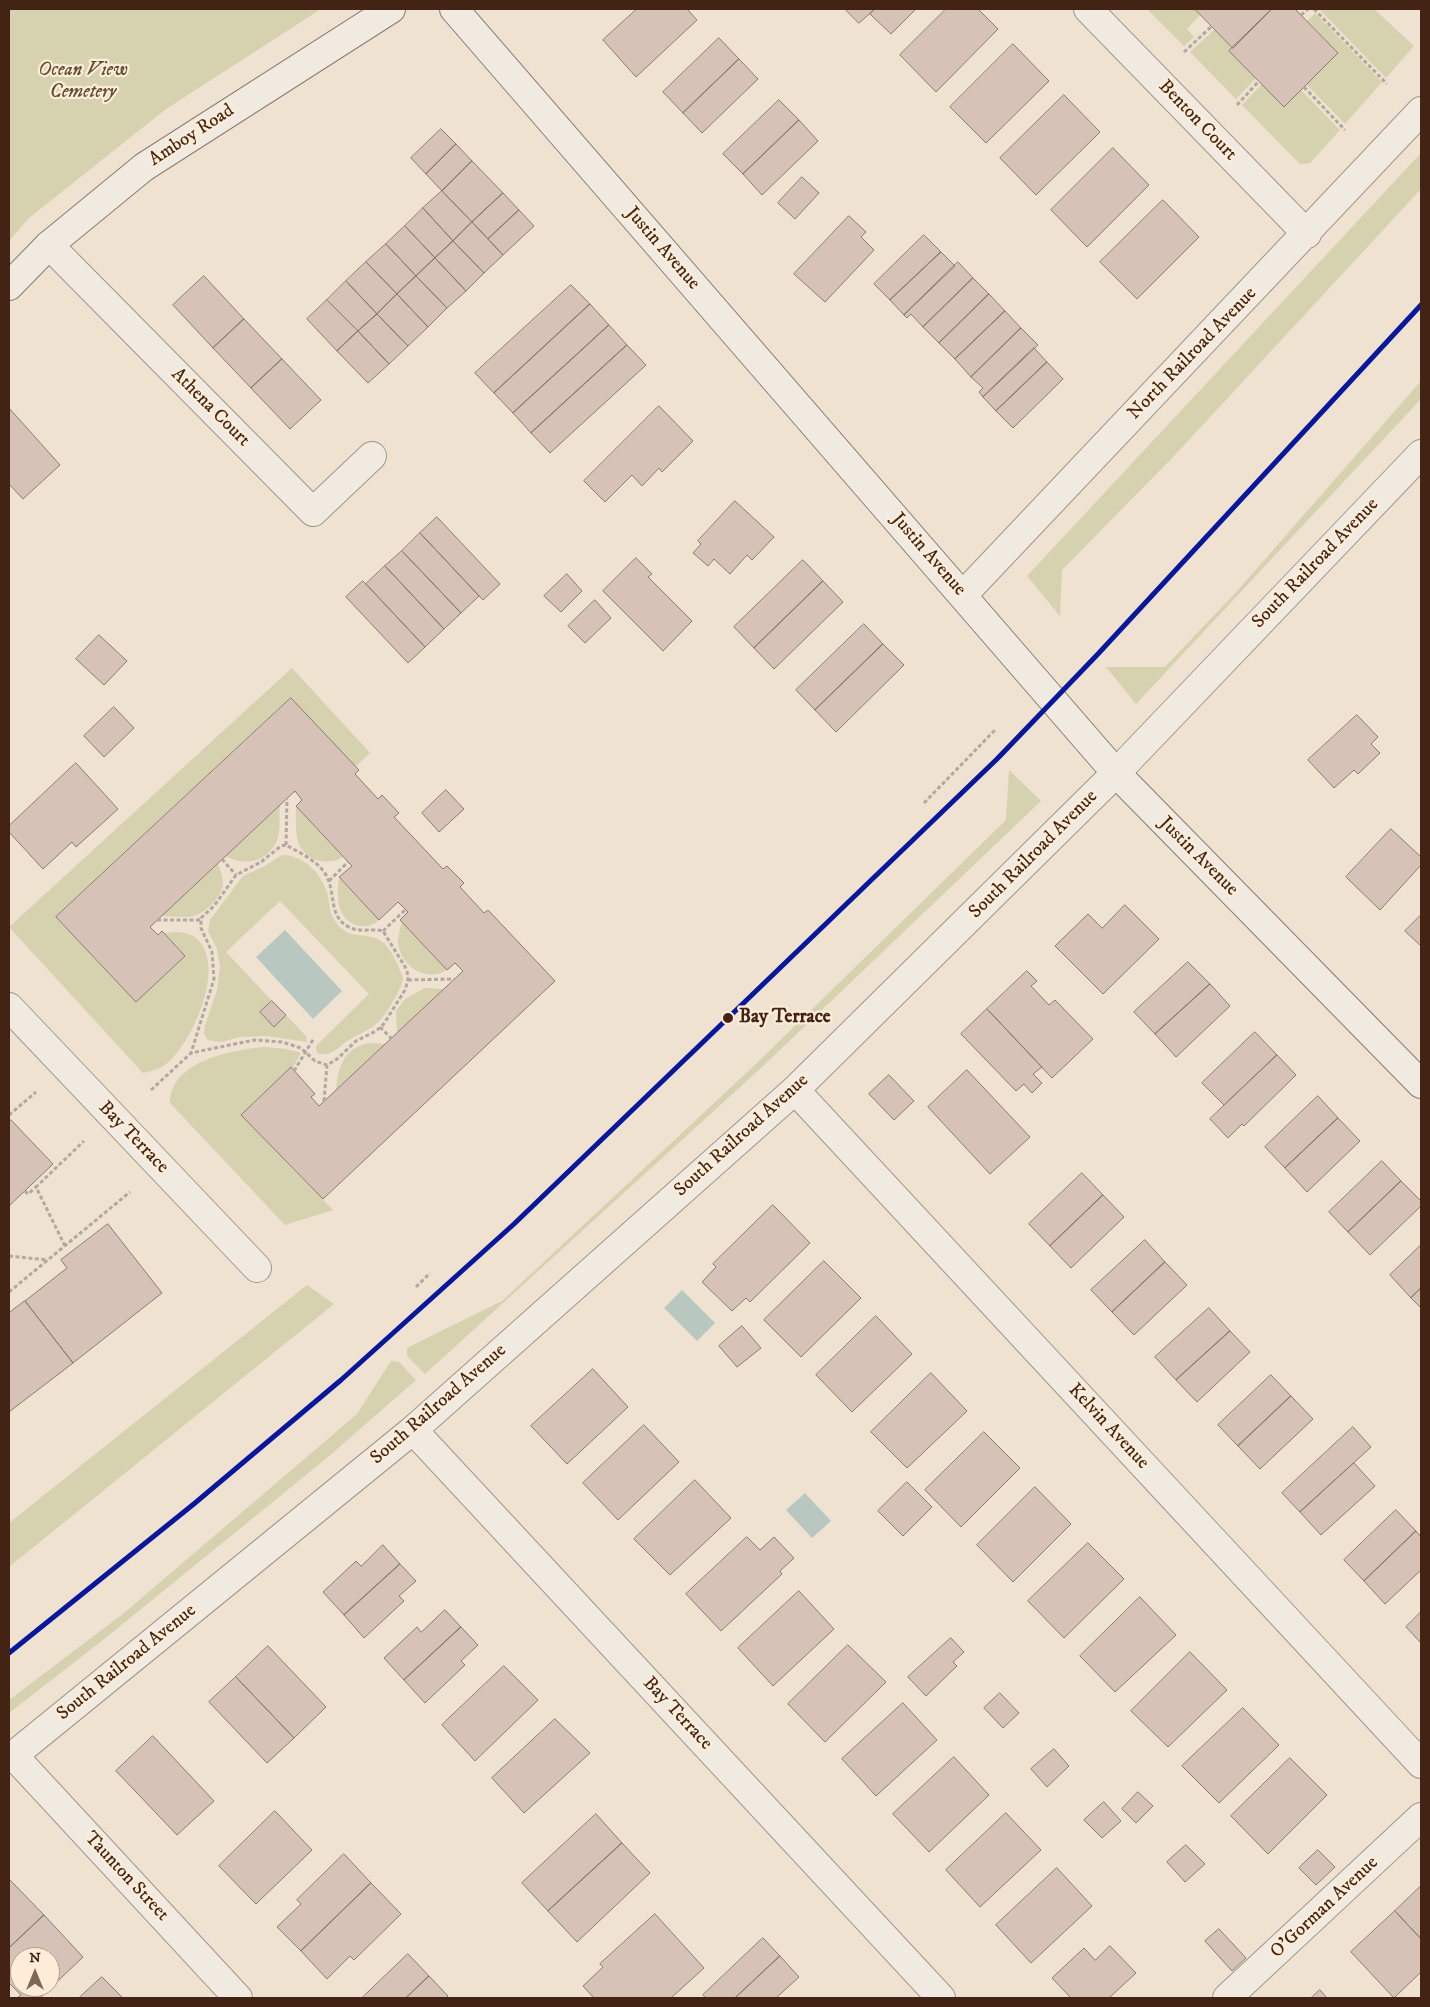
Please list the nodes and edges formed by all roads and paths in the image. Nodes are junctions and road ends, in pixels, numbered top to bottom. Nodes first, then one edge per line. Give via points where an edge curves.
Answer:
1 (391, 9) edge
2 (454, 9) edge
3 (1088, 9) edge
4 (1308, 9) edge
5 (1314, 9) edge
6 (1301, 15) dead end
7 (1212, 26) dead end
8 (1184, 52) dead end
9 (1259, 81) dead end
10 (1387, 84) dead end
11 (1304, 87) dead end
12 (1236, 105) dead end
13 (1421, 111) edge
14 (1345, 130) dead end
15 (1307, 234) junction
16 (49, 245) junction
17 (9, 286) edge
18 (1421, 454) edge
19 (372, 456) dead end
20 (963, 595) junction
21 (995, 730) dead end
22 (1116, 773) junction
23 (287, 799) dead end
24 (924, 803) dead end
25 (286, 845) junction
26 (222, 859) dead end
27 (348, 862) dead end
28 (236, 875) junction
29 (329, 881) junction
30 (405, 910) dead end
31 (157, 920) dead end
32 (201, 920) junction
33 (383, 931) junction
34 (454, 979) dead end
35 (408, 980) junction
36 (9, 1007) edge
37 (380, 1027) junction
38 (314, 1038) dead end
39 (391, 1038) dead end
40 (306, 1050) junction
41 (191, 1054) junction
42 (327, 1065) junction
43 (294, 1070) dead end
44 (1421, 1084) edge
45 (151, 1090) dead end
46 (795, 1090) junction
47 (36, 1092) dead end
48 (324, 1101) dead end
49 (9, 1115) edge
50 (84, 1142) dead end
51 (36, 1187) junction
52 (25, 1191) dead end
53 (130, 1192) dead end
54 (65, 1246) junction
55 (9, 1256) edge
56 (48, 1260) junction
57 (257, 1268) dead end
58 (430, 1273) dead end
59 (416, 1286) dead end
60 (9, 1290) edge
61 (413, 1430) junction
62 (11, 1757) edge
63 (1421, 1764) edge
64 (1421, 1817) edge
65 (238, 1998) edge
66 (941, 1998) edge
67 (1227, 1998) edge

1 - 16 street, Amboy Road via 144,167
2 - 20 street, Justin Avenue
3 - 15 street, Benton Court
4 - 6 path
5 - 10 path
7 - 8 path
9 - 12 path
11 - 14 path
13 - 15 street, North Railroad Avenue
15 - 20 street, North Railroad Avenue
16 - 17 street, Amboy Road
16 - 19 street, Athena Court via 313,512
18 - 22 street, South Railroad Avenue
20 - 22 street, Justin Avenue
21 - 24 path
22 - 44 street, Justin Avenue
22 - 46 street, South Railroad Avenue
23 - 25 path
25 - 28 path
25 - 29 path via 317,864
26 - 28 path
27 - 29 path
28 - 32 path
29 - 33 path via 334,908 344,924 355,929
30 - 33 path
31 - 32 path
32 - 41 path via 212,952 214,979
33 - 35 path via 405,964
34 - 35 path
35 - 37 path via 405,990
36 - 57 street, Bay Terrace
37 - 39 path
37 - 42 path via 356,1041
38 - 40 path
40 - 41 path via 282,1042 254,1040
40 - 42 path via 315,1061
40 - 43 path
41 - 45 path
42 - 48 path
46 - 61 street, South Railroad Avenue
46 - 63 street, Kelvin Avenue
47 - 49 path
50 - 51 path
51 - 52 path via 28,1194
51 - 54 path
53 - 54 path
54 - 56 path
55 - 56 path
56 - 60 path
58 - 59 path
61 - 62 street, South Railroad Avenue
61 - 66 street, Bay Terrace
62 - 65 street, Taunton Street
64 - 67 street, O'Gorman Avenue

